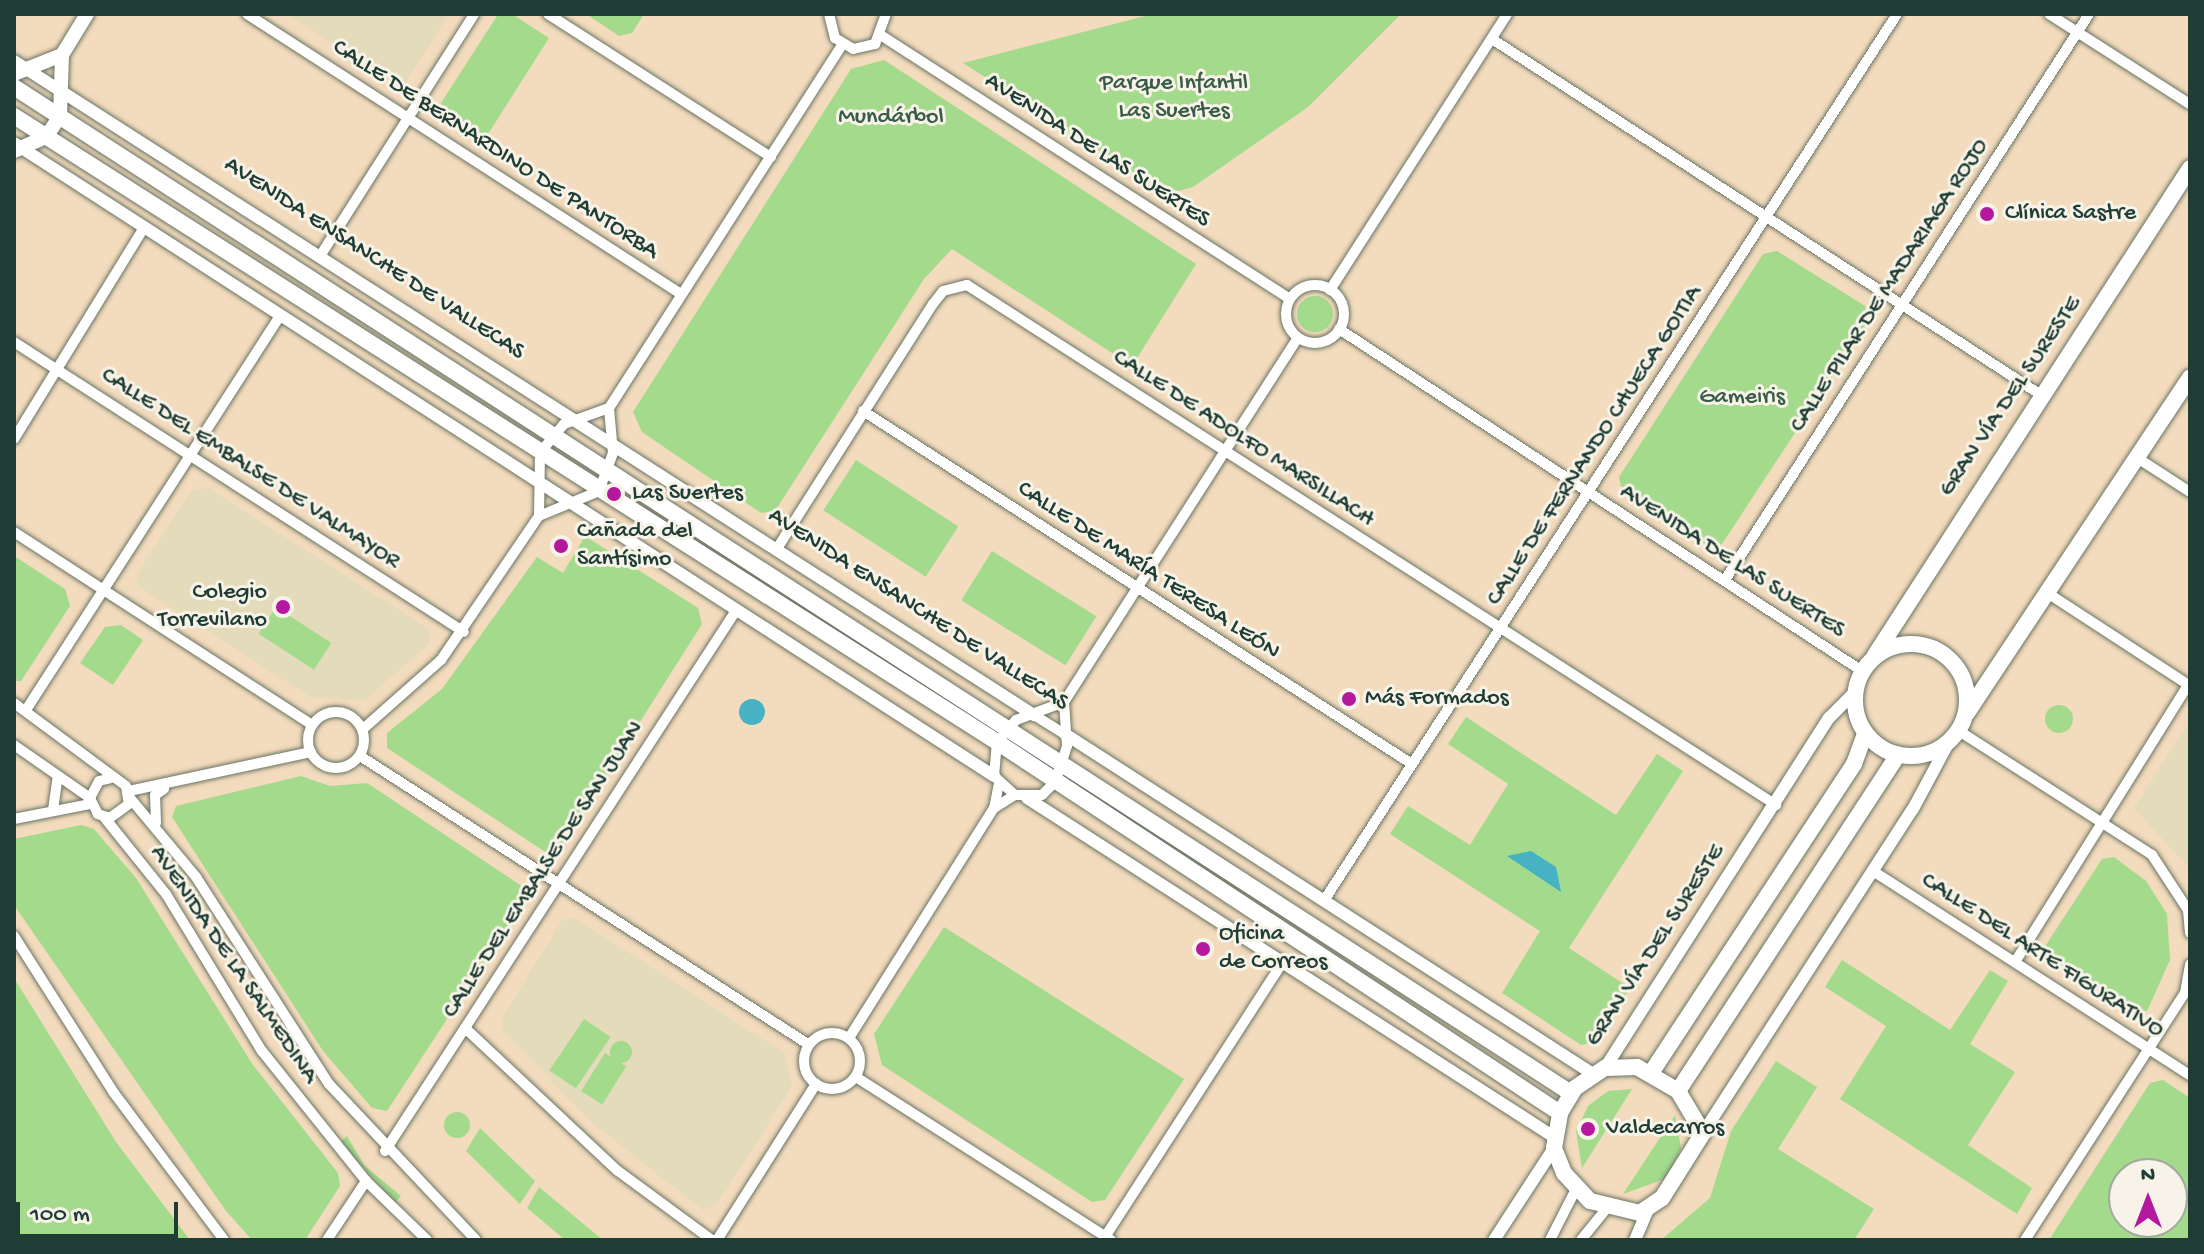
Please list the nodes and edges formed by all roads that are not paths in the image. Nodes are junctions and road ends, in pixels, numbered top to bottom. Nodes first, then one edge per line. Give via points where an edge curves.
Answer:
1 (87, 14) edge
2 (247, 14) edge
3 (474, 14) edge
4 (548, 14) edge
5 (829, 14) edge
6 (886, 14) edge
7 (1507, 14) edge
8 (1897, 14) edge
9 (2049, 14) edge
10 (2089, 14) edge
11 (2077, 32) junction
12 (882, 36) junction
13 (1492, 39) junction
14 (842, 45) junction
15 (62, 55) junction
16 (14, 61) edge
17 (30, 70) junction
18 (14, 74) edge
19 (14, 87) edge
20 (62, 90) junction
21 (2190, 104) edge
22 (14, 116) edge
23 (60, 116) junction
24 (408, 118) junction
25 (46, 137) junction
26 (17, 147) edge
27 (771, 157) junction
28 (2190, 168) edge
29 (1767, 218) junction
30 (143, 229) junction
31 (322, 253) junction
32 (1330, 290) junction
33 (681, 294) junction
34 (1290, 299) junction
35 (1901, 306) junction
36 (279, 317) junction
37 (1339, 329) junction
38 (1298, 338) junction
39 (14, 342) edge
40 (56, 369) junction
41 (2190, 377) edge
42 (2041, 395) junction
43 (609, 408) junction
44 (863, 411) junction
45 (577, 420) junction
46 (552, 435) junction
47 (14, 439) edge
48 (610, 441) junction
49 (1225, 451) junction
50 (191, 452) junction
51 (540, 453) junction
52 (2139, 459) junction
53 (608, 471) junction
54 (539, 480) junction
55 (599, 491) junction
56 (2190, 492) edge
57 (1589, 493) junction
58 (570, 502) junction
59 (539, 516) junction
60 (14, 532) edge
61 (778, 547) junction
62 (1725, 580) junction
63 (1138, 588) junction
64 (103, 589) junction
65 (2049, 594) junction
66 (735, 612) junction
67 (1502, 629) junction
68 (464, 632) junction
69 (1875, 655) junction
70 (1862, 671) junction
71 (2189, 685) edge
72 (1855, 692) junction
73 (1064, 702) junction
74 (14, 703) edge
75 (26, 710) junction
76 (1967, 713) junction
77 (1034, 715) junction
78 (312, 725) junction
79 (1007, 727) junction
80 (363, 729) junction
81 (1065, 734) junction
82 (1865, 734) junction
83 (1954, 736) junction
84 (997, 742) junction
85 (14, 745) edge
86 (311, 752) junction
87 (1898, 755) junction
88 (360, 756) junction
89 (1063, 764) junction
90 (1412, 764) junction
91 (58, 776) junction
92 (111, 778) junction
93 (996, 780) junction
94 (1055, 782) junction
95 (167, 786) junction
96 (129, 795) junction
97 (1021, 797) junction
98 (90, 801) junction
99 (1776, 805) junction
100 (994, 808) junction
101 (53, 810) junction
102 (104, 817) junction
103 (14, 819) edge
104 (2101, 823) junction
105 (156, 825) junction
106 (1873, 871) junction
107 (560, 883) junction
108 (1325, 899) junction
109 (2190, 933) edge
110 (14, 936) edge
111 (2015, 962) junction
112 (2190, 964) edge
113 (1280, 966) junction
114 (465, 1028) junction
115 (849, 1038) junction
116 (808, 1044) junction
117 (2149, 1048) junction
118 (1599, 1071) junction
119 (1651, 1073) junction
120 (2190, 1075) edge
121 (856, 1077) junction
122 (816, 1084) junction
123 (1678, 1091) junction
124 (1571, 1093) junction
125 (1560, 1113) junction
126 (1703, 1133) junction
127 (1554, 1142) junction
128 (385, 1151) junction
129 (366, 1181) junction
130 (1576, 1189) junction
131 (1607, 1208) junction
132 (1648, 1210) junction
133 (1106, 1239) edge
134 (224, 1240) edge
135 (327, 1240) edge
136 (427, 1240) edge
137 (476, 1240) edge
138 (714, 1240) edge
139 (1494, 1240) edge
140 (1550, 1240) edge
141 (1581, 1240) edge
142 (1635, 1240) edge
143 (2025, 1240) edge

1 - 15 main road
2 - 24 street, CALLE DE BERNARDINO DE PANTORBA
3 - 24 street
4 - 27 street
5 - 14 street
6 - 12 street
7 - 13 street
8 - 29 street, CALLE DE FERNANDO CHUECA GOITIA
9 - 11 street
10 - 11 street, CALLE PILAR DE MADARIAGA ROJO
11 - 21 street
11 - 35 street, CALLE PILAR DE MADARIAGA ROJO
12 - 14 street via 865,48
12 - 34 street, AVENIDA DE LAS SUERTES
13 - 29 street
13 - 32 street
14 - 27 street
15 - 17 main road
15 - 20 main road
16 - 17 street, AVENIDA ENSANCHE DE VALLECAS
17 - 18 main road
17 - 20 street, AVENIDA ENSANCHE DE VALLECAS
19 - 23 main road, AVENIDA ENSANCHE DE VALLECAS
20 - 23 main road
20 - 31 street, AVENIDA ENSANCHE DE VALLECAS
22 - 25 main road
23 - 25 main road
23 - 46 main road, AVENIDA ENSANCHE DE VALLECAS
24 - 31 street
24 - 33 street, CALLE DE BERNARDINO DE PANTORBA
25 - 26 main road
25 - 51 main road
26 - 30 street
27 - 33 street
28 - 42 main road, GRAN VÍA DEL SURESTE
29 - 35 street
29 - 57 street, CALLE DE FERNANDO CHUECA GOITIA
30 - 36 street
30 - 40 street
31 - 45 street, AVENIDA ENSANCHE DE VALLECAS
32 - 34 street via 1308,286
32 - 37 street via 1342,306
33 - 43 street
34 - 38 street via 1286,318
35 - 42 street
35 - 62 street, CALLE PILAR DE MADARIAGA ROJO
36 - 50 street
36 - 54 street
37 - 38 street via 1322,342
37 - 57 street, AVENIDA DE LAS SUERTES
38 - 49 street
39 - 40 street, CALLE DEL EMBALSE DE VALMAYOR
40 - 47 street
40 - 50 street, CALLE DEL EMBALSE DE VALMAYOR
41 - 52 main road
42 - 69 main road, GRAN VÍA DEL SURESTE
43 - 45 street
43 - 48 street
44 - 49 street, CALLE DE ADOLFO MARSILLACH via 943,291 967,285
44 - 61 street, CALLE DE ADOLFO MARSILLACH
44 - 63 street, CALLE DE MARÍA TERESA LEÓN
45 - 46 street
45 - 48 street, AVENIDA ENSANCHE DE VALLECAS
46 - 51 street
46 - 53 main road, AVENIDA ENSANCHE DE VALLECAS
48 - 53 street
48 - 61 street, AVENIDA ENSANCHE DE VALLECAS
49 - 63 street
49 - 67 street, CALLE DE ADOLFO MARSILLACH
50 - 64 street
50 - 68 street, CALLE DEL EMBALSE DE VALMAYOR
51 - 54 street
51 - 55 main road
52 - 56 street
52 - 65 main road
53 - 55 street
53 - 79 main road, AVENIDA ENSANCHE DE VALLECAS
54 - 58 street
54 - 59 street
55 - 58 street
55 - 84 main road
57 - 62 street, AVENIDA DE LAS SUERTES
57 - 67 street, CALLE DE FERNANDO CHUECA GOITIA
58 - 59 street
58 - 66 street
59 - 68 street
60 - 64 street
61 - 77 street, AVENIDA ENSANCHE DE VALLECAS
62 - 70 street, AVENIDA DE LAS SUERTES
63 - 73 street
63 - 90 street, CALLE DE MARÍA TERESA LEÓN
64 - 75 street
64 - 78 street
65 - 71 street
65 - 76 main road
66 - 93 street
66 - 107 street, CALLE DEL EMBALSE DE SAN JUAN
67 - 90 street, CALLE DE FERNANDO CHUECA GOITIA
67 - 99 street, CALLE DE ADOLFO MARSILLACH
68 - 80 street via 412,691
69 - 70 main road
69 - 76 main road via 1903,644 1933,647 1962,674
70 - 72 main road
71 - 104 street
72 - 82 main road
72 - 99 street, GRAN VÍA DEL SURESTE
73 - 77 street
73 - 81 street
74 - 75 street
75 - 92 street
76 - 83 main road
77 - 79 street
77 - 81 street, AVENIDA ENSANCHE DE VALLECAS
78 - 80 street via 343,712
78 - 86 street
79 - 84 street
79 - 89 main road, AVENIDA ENSANCHE DE VALLECAS
80 - 88 street
81 - 89 street
81 - 108 street, AVENIDA ENSANCHE DE VALLECAS
82 - 87 main road
82 - 119 main road via 1845,778
83 - 87 main road via 1921,756
83 - 104 street
83 - 106 street
84 - 93 street
84 - 94 main road
85 - 91 street
86 - 88 street via 330,768
86 - 95 street
87 - 123 main road
88 - 107 street
89 - 94 street
89 - 124 main road, AVENIDA ENSANCHE DE VALLECAS
90 - 108 street, CALLE DE FERNANDO CHUECA GOITIA
91 - 98 street
91 - 101 street
92 - 96 street
92 - 98 street via 99,781
93 - 97 street
93 - 100 street
94 - 97 street
94 - 125 main road
95 - 96 street
95 - 105 street, AVENIDA DE LA SALMEDINA via 155,795
96 - 102 street via 122,814
96 - 105 street, AVENIDA DE LA SALMEDINA
97 - 100 street
97 - 113 street
98 - 101 street
98 - 102 street
99 - 118 street, GRAN VÍA DEL SURESTE
100 - 115 street
101 - 103 street
102 - 129 street, AVENIDA DE LA SALMEDINA via 166,894 262,1051
104 - 109 street via 2168,874 2188,910
104 - 111 street
105 - 128 street, AVENIDA DE LA SALMEDINA via 282,1021
106 - 111 street, CALLE DEL ARTE FIGURATIVO
106 - 126 street
107 - 114 street, CALLE DEL EMBALSE DE SAN JUAN
107 - 116 street
108 - 118 street, AVENIDA ENSANCHE DE VALLECAS
110 - 134 street via 114,1093
111 - 117 street, CALLE DEL ARTE FIGURATIVO
112 - 117 street via 2185,993
113 - 127 street
113 - 133 street
114 - 128 street, CALLE DEL EMBALSE DE SAN JUAN
114 - 138 street via 618,1171
115 - 116 street via 826,1033
115 - 121 street via 859,1049
116 - 122 street via 804,1066
117 - 120 street, CALLE DEL ARTE FIGURATIVO
117 - 143 street
118 - 119 main road
118 - 124 main road
119 - 123 main road
121 - 122 street via 834,1089
121 - 133 street
122 - 138 street
123 - 126 main road
124 - 125 main road
125 - 127 main road
126 - 132 main road
127 - 130 main road
127 - 139 street
128 - 137 street, AVENIDA DE LA SALMEDINA
129 - 135 street
129 - 136 street, AVENIDA DE LA SALMEDINA
130 - 131 main road
130 - 140 street
131 - 132 main road
131 - 141 street
132 - 142 street

